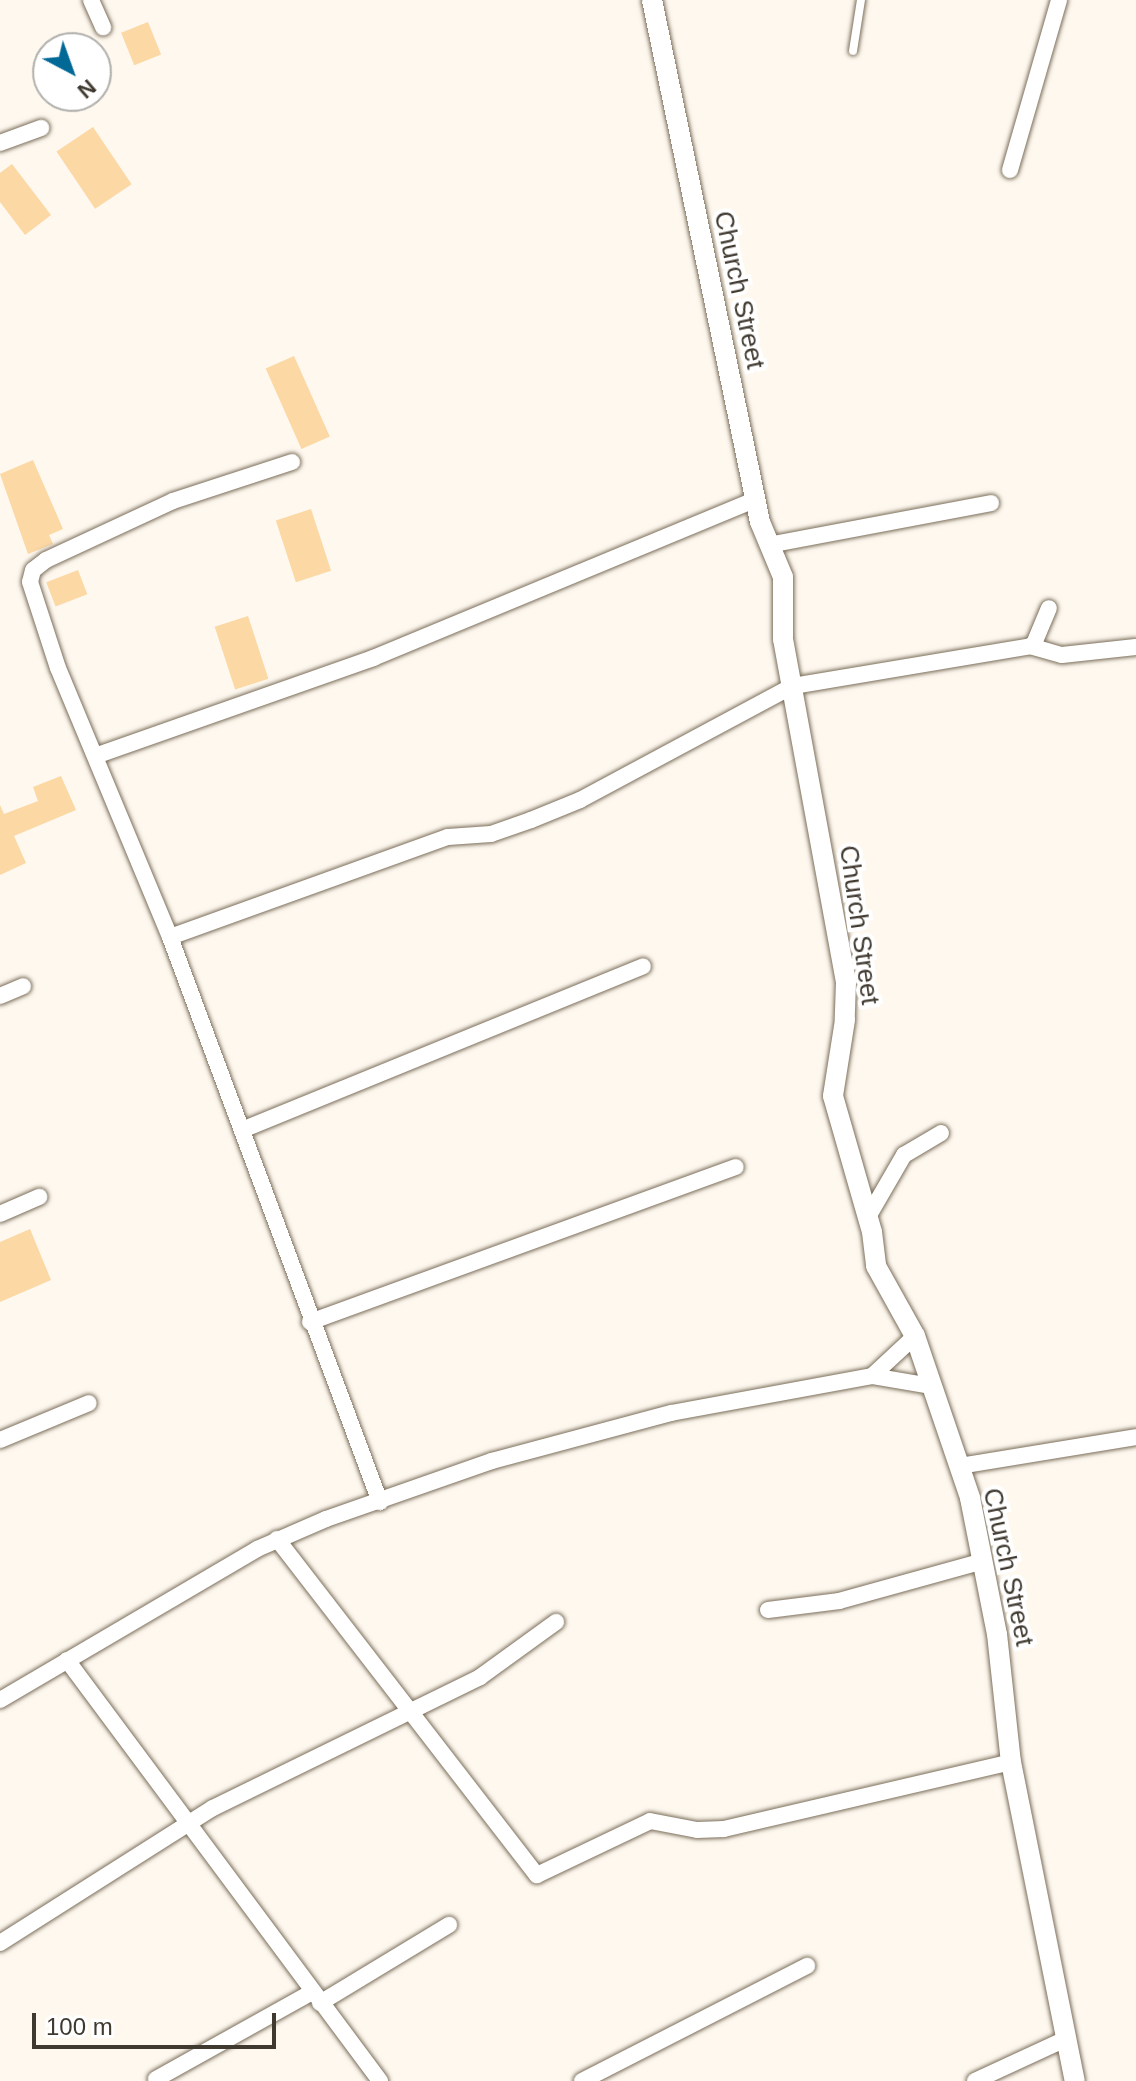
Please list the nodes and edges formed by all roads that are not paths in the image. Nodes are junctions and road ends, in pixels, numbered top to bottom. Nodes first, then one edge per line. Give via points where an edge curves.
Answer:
1 (91, 0) edge
2 (652, 0) edge
3 (861, 0) edge
4 (1059, 0) edge
5 (103, 27) dead end
6 (853, 51) dead end
7 (41, 128) dead end
8 (0, 143) edge
9 (1010, 170) dead end
10 (292, 462) dead end
11 (755, 500) junction
12 (991, 503) dead end
13 (769, 545) junction
14 (1049, 608) dead end
15 (1030, 646) junction
16 (1136, 647) edge
17 (793, 686) junction
18 (98, 755) junction
19 (170, 937) junction
20 (643, 966) dead end
21 (23, 986) dead end
22 (0, 996) edge
23 (242, 1130) junction
24 (941, 1133) dead end
25 (736, 1167) dead end
26 (39, 1197) dead end
27 (0, 1214) edge
28 (868, 1217) junction
29 (310, 1322) junction
30 (915, 1336) junction
31 (872, 1376) junction
32 (931, 1386) junction
33 (89, 1403) dead end
34 (1136, 1437) edge
35 (0, 1440) edge
36 (959, 1466) junction
37 (380, 1502) junction
38 (277, 1539) junction
39 (983, 1561) junction
40 (768, 1610) dead end
41 (556, 1622) dead end
42 (67, 1660) junction
43 (0, 1700) edge
44 (410, 1711) junction
45 (1011, 1762) junction
46 (184, 1825) junction
47 (449, 1925) dead end
48 (0, 1943) edge
49 (807, 1966) dead end
50 (316, 1997) junction
51 (1068, 2038) junction
52 (156, 2079) dead end
53 (380, 2081) edge
54 (582, 2081) edge
55 (975, 2081) edge
56 (1075, 2081) edge

1 - 5 street
2 - 11 street, Church Street
3 - 6 lane
4 - 9 street
7 - 8 street
10 - 18 street via 173,501 33,570 30,582 58,668
11 - 13 street, Church Street
11 - 18 street via 373,658
12 - 13 street
13 - 17 street, Church Street via 783,577 783,639
14 - 15 street via 1040,638
15 - 16 street via 1062,655
15 - 17 street
17 - 19 street via 580,800 531,820 491,834 448,837
17 - 28 street, Church Street via 846,982 833,1096
18 - 19 street
19 - 23 street
20 - 23 street
21 - 22 street
23 - 29 street
24 - 28 street via 904,1155
25 - 29 street
26 - 27 street
28 - 30 street, Church Street via 876,1266
29 - 37 street
30 - 31 street
30 - 32 street, Church Street
31 - 32 street
31 - 37 street via 671,1413 492,1461
32 - 36 street, Church Street
33 - 35 street
34 - 36 street
36 - 39 street, Church Street
37 - 38 street
38 - 42 street
38 - 44 street
39 - 40 street via 839,1601
39 - 45 street, Church Street via 1003,1673
41 - 44 street via 480,1677
42 - 43 street
42 - 46 street
44 - 45 street via 537,1875 650,1821 724,1829
44 - 46 street via 275,1774
45 - 51 street, Church Street
46 - 48 street
46 - 50 street
47 - 50 street
49 - 54 street
50 - 52 street
50 - 53 street
51 - 55 street
51 - 56 street, Church Street

